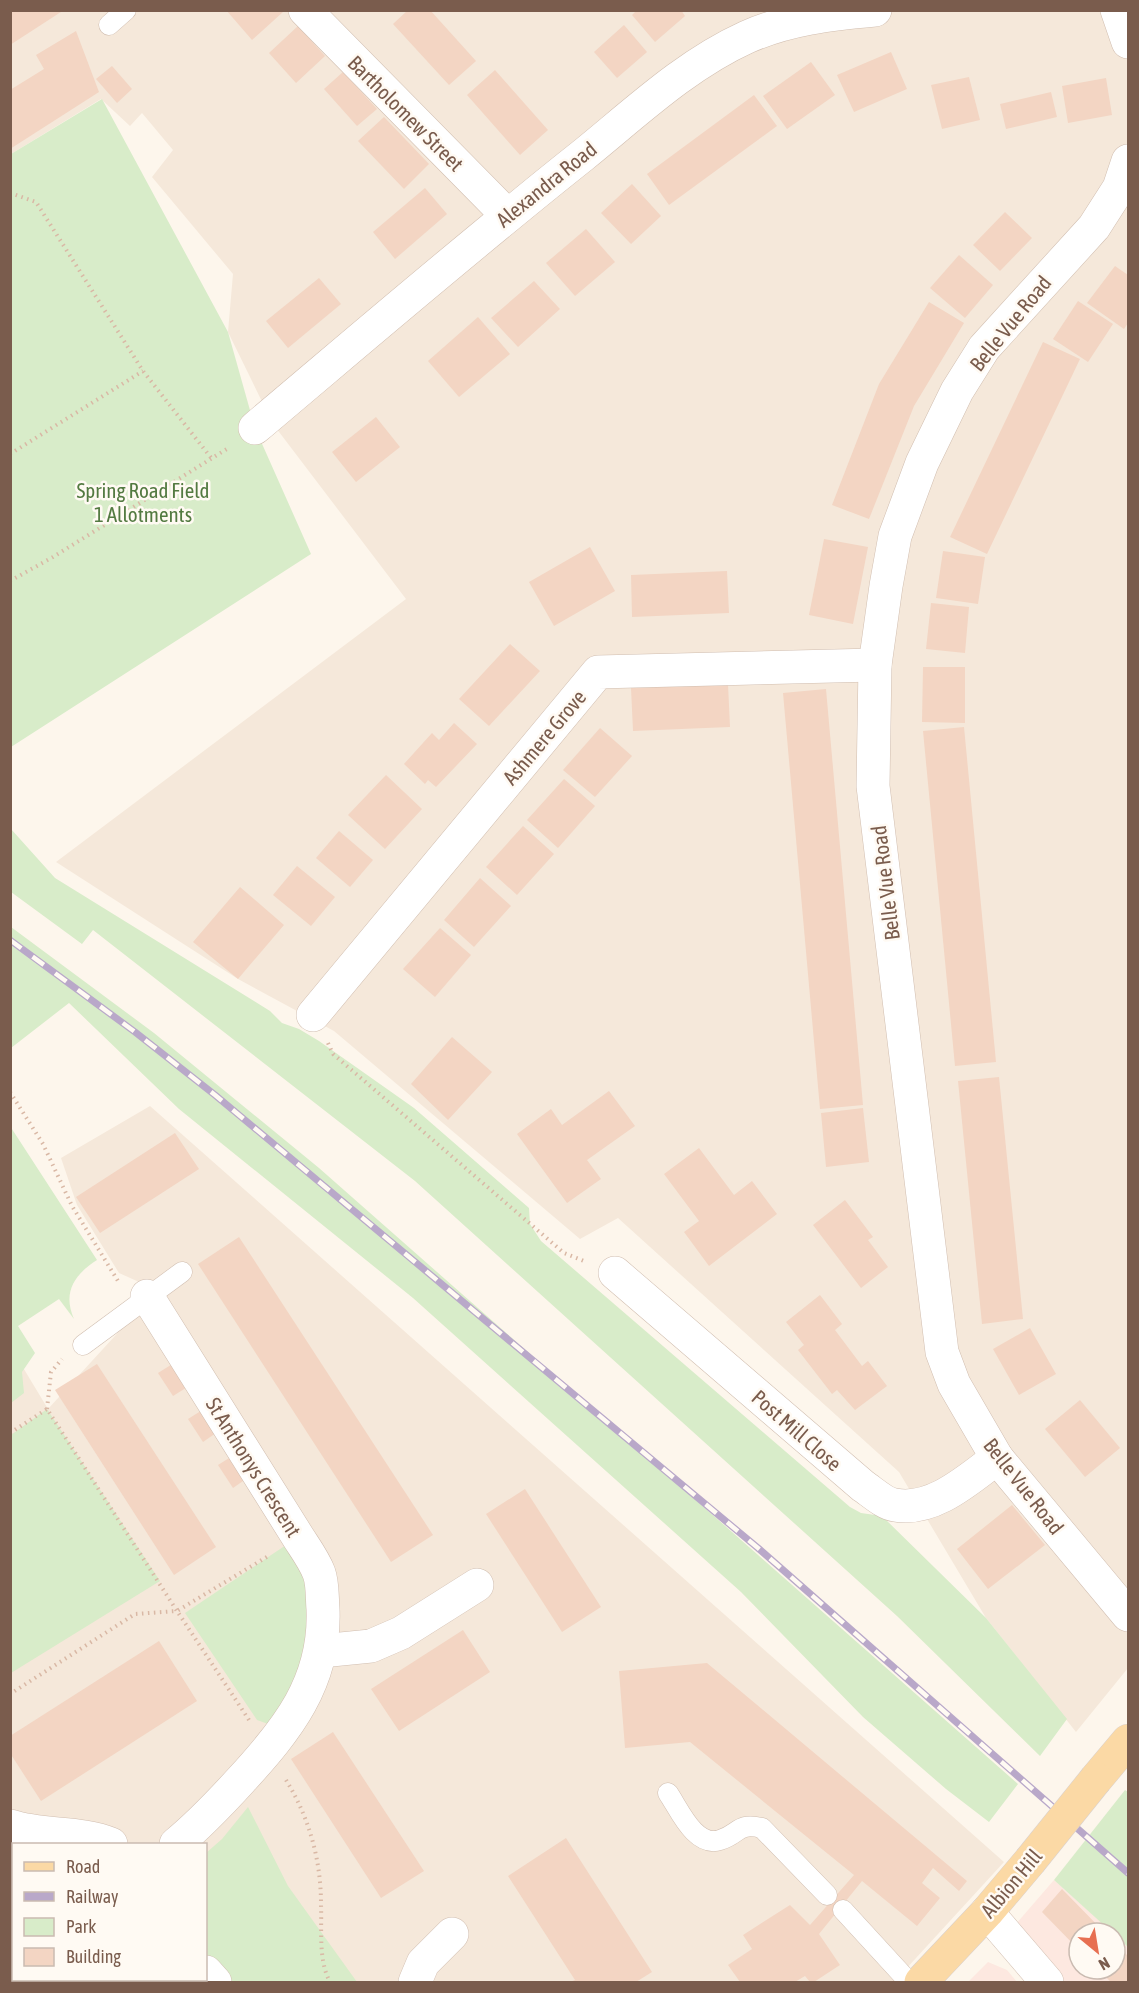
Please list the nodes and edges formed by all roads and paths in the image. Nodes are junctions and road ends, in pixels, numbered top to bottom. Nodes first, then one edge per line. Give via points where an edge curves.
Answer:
1 (126, 10) edge
2 (305, 10) edge
3 (875, 10) edge
4 (1117, 10) edge
5 (109, 25) dead end
6 (1128, 42) edge
7 (1128, 161) edge
8 (10, 192) edge
9 (507, 215) junction
10 (143, 371) junction
11 (255, 428) joint
12 (10, 454) edge
13 (212, 459) junction
14 (10, 581) edge
15 (875, 665) junction
16 (313, 1015) joint
17 (10, 1092) edge
18 (182, 1272) dead end
19 (615, 1273) joint
20 (147, 1296) junction
21 (83, 1345) joint
22 (47, 1409) junction
23 (10, 1433) edge
24 (997, 1458) junction
25 (298, 1537) junction
26 (477, 1585) dead end
27 (177, 1611) junction
28 (1128, 1615) edge
29 (321, 1651) junction
30 (10, 1694) edge
31 (1128, 1741) edge
32 (268, 1750) junction
33 (669, 1793) dead end
34 (10, 1826) edge
35 (103, 1843) edge
36 (178, 1843) edge
37 (827, 1895) dead end
38 (843, 1910) dead end
39 (987, 1912) junction
40 (452, 1934) dead end
41 (330, 1983) edge
42 (415, 1983) edge
43 (909, 1983) edge
44 (921, 1983) edge
45 (1047, 1983) edge

1 - 5 lane
2 - 9 street, Bartholomew Street
3 - 9 street, Alexandra Road via 830,14 775,26 744,38 700,63
4 - 6 street
7 - 15 street, Belle Vue Road via 1119,188 1094,227 984,348 957,391 922,463 895,536
8 - 10 path via 36,202
9 - 11 street, Alexandra Road
10 - 12 path
10 - 13 path
11 - 13 path
13 - 14 path
15 - 16 street, Ashmere Grove via 598,672
15 - 24 street, Belle Vue Road via 873,786 942,1352 954,1384
16 - 19 path via 333,1054 564,1253
17 - 20 path via 43,1144 72,1206 116,1280
18 - 20 lane
19 - 24 street, Post Mill Close via 863,1486 892,1505 919,1506 962,1485
20 - 21 lane
20 - 25 street, St Anthonys Crescent
21 - 22 path via 51,1372
22 - 23 path
22 - 27 path
24 - 28 street, Belle Vue Road
25 - 27 path
25 - 29 street, St Anthonys Crescent via 319,1573
26 - 29 street via 401,1633 371,1646
27 - 30 path via 135,1614
27 - 32 path
29 - 32 street, St Anthonys Crescent via 304,1699
31 - 39 main road, Albion Hill, bridge
32 - 36 street, St Anthonys Crescent
32 - 41 path via 306,1816 315,1846 321,1931
33 - 37 lane via 693,1830 705,1840 720,1840 750,1825 762,1828
34 - 35 street
38 - 43 lane
39 - 44 main road, Albion Hill
39 - 45 street
40 - 42 street via 423,1963

